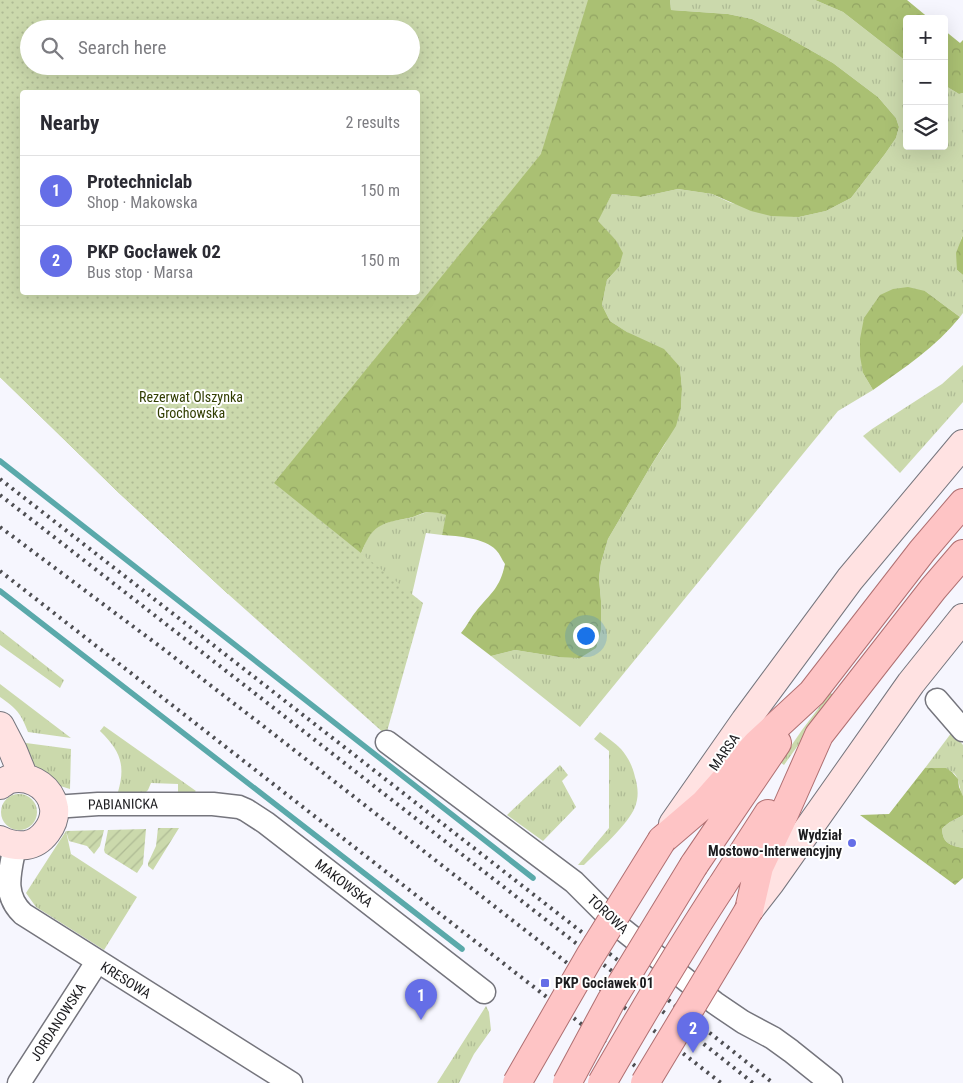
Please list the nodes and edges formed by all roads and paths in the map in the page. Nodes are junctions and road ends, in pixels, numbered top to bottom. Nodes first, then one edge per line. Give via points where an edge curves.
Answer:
1 (963, 444) edge
2 (963, 503) edge
3 (963, 554) edge
4 (963, 618) edge
5 (812, 693) junction
6 (937, 700) dead end
7 (0, 726) edge
8 (963, 730) edge
9 (819, 735) junction
10 (387, 742) dead end
11 (12, 781) edge
12 (192, 803) joint
13 (54, 807) junction
14 (662, 840) junction
15 (7, 843) edge
16 (749, 910) junction
17 (97, 962) junction
18 (484, 992) dead end
19 (19, 1083) edge
20 (291, 1083) edge
21 (517, 1083) edge
22 (567, 1083) edge
23 (602, 1083) edge
24 (645, 1083) edge
25 (831, 1083) edge

1 - 14 main road, MARSA via 850,579
2 - 5 main road
3 - 9 main road
4 - 16 main road via 911,683
5 - 14 main road via 757,744 704,804
5 - 22 main road, bridge via 694,865 611,1001
6 - 8 street
7 - 11 main road via 13,751
9 - 16 main road via 759,867
9 - 23 main road, bridge via 698,923
10 - 25 street, TOROWA via 574,882 617,925 715,1002 791,1050
11 - 13 main road via 34,781 43,786
12 - 13 street, PABIANICKA
12 - 18 street, MAKOWSKA via 239,807 253,814
13 - 15 main road via 53,820 45,835 31,844
14 - 21 main road, MARSA, bridge
15 - 17 street, KRESOWA via 9,889 16,908
16 - 24 main road, bridge
17 - 19 street, JORDANOWSKA
17 - 20 street, KRESOWA

